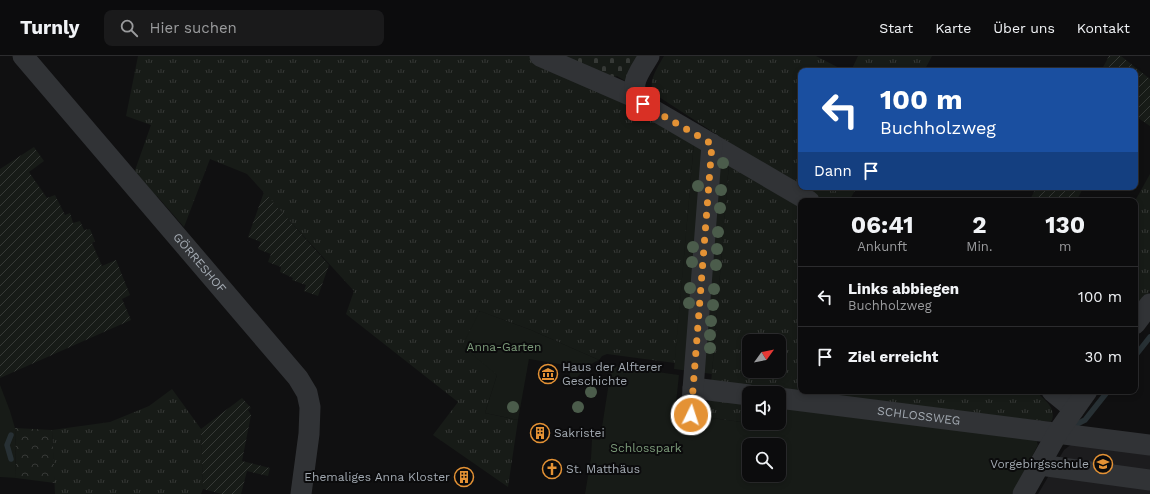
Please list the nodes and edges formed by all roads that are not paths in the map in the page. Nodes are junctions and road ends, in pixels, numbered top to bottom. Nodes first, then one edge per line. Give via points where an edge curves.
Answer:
1 (23, 56) edge
2 (540, 56) edge
3 (649, 56) edge
4 (639, 99) junction
5 (712, 144) junction
6 (804, 198) edge
7 (1150, 304) edge
8 (1138, 320) edge
9 (693, 388) junction
10 (742, 394) edge
11 (1056, 394) edge
12 (1085, 394) edge
13 (786, 399) edge
14 (1074, 409) junction
15 (691, 415) dead end
16 (1058, 432) junction
17 (1150, 445) edge
18 (1040, 465) junction
19 (1150, 480) edge
20 (301, 494) edge
21 (1023, 494) edge

1 - 20 street, GÖRRESHOF via 304,386 309,398 310,412
2 - 4 street
3 - 4 street via 635,82 634,88
4 - 5 street via 649,108
5 - 6 street
5 - 9 street
7 - 8 street
9 - 10 street
9 - 15 street
11 - 14 street
12 - 14 street
13 - 16 street, SCHLOSSWEG
14 - 16 street
16 - 17 street, SCHLOSSWEG
16 - 18 street
18 - 19 street
18 - 21 street

